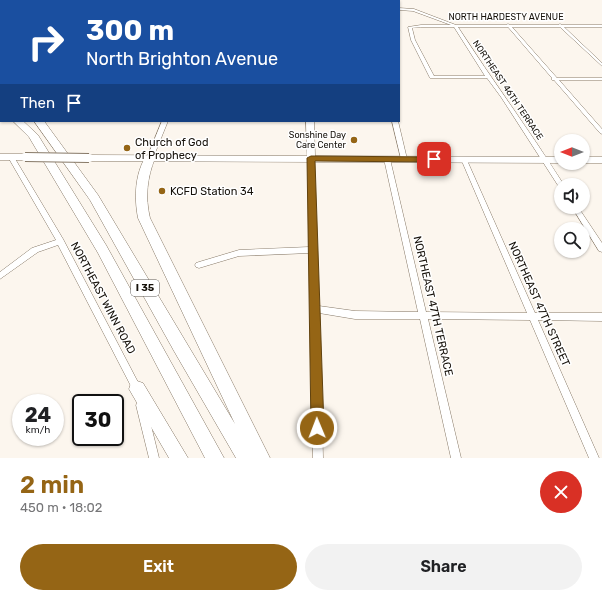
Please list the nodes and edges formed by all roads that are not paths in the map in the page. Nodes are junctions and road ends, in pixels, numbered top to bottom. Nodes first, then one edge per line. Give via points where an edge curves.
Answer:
1 (400, 9) edge
2 (454, 25) junction
3 (508, 25) junction
4 (560, 25) junction
5 (602, 26) edge
6 (602, 65) edge
7 (488, 77) junction
8 (554, 79) junction
9 (602, 79) edge
10 (19, 122) edge
11 (40, 122) edge
12 (165, 122) edge
13 (310, 122) edge
14 (395, 122) edge
15 (602, 132) edge
16 (0, 157) edge
17 (12, 157) junction
18 (150, 158) junction
19 (311, 158) junction
20 (387, 159) junction
21 (404, 159) junction
22 (464, 159) junction
23 (545, 160) junction
24 (554, 160) edge
25 (590, 160) edge
26 (602, 160) edge
27 (557, 178) edge
28 (580, 214) edge
29 (60, 241) junction
30 (602, 249) edge
31 (313, 250) junction
32 (199, 265) dead end
33 (0, 276) edge
34 (315, 309) junction
35 (423, 315) junction
36 (532, 315) junction
37 (602, 317) edge
38 (137, 389) junction
39 (154, 458) edge
40 (179, 458) edge
41 (215, 458) edge
42 (246, 458) edge
43 (261, 458) edge
44 (318, 458) edge
45 (456, 458) edge
46 (594, 458) edge

1 - 2 street via 413,10
2 - 3 street, NORTH HARDESTY AVENUE
2 - 7 street, NORTHEAST 46TH TERRACE
2 - 7 street, NORTH HARDESTY AVENUE via 410,26 413,40 432,76
3 - 4 street, NORTH HARDESTY AVENUE
3 - 8 street
4 - 5 street, NORTH HARDESTY AVENUE
4 - 6 street
7 - 23 street, NORTHEAST 46TH TERRACE
8 - 9 street
8 - 15 street
10 - 41 highway, I 35 via 33,135 102,249
11 - 42 highway, I 35 via 94,198 178,346
12 - 18 street
13 - 19 main road
14 - 21 street
16 - 17 main road
17 - 18 main road, bridge
17 - 29 street, NORTHEAST WINN ROAD
18 - 19 main road
18 - 43 highway via 140,194 144,218
19 - 20 main road
19 - 31 street
20 - 21 main road
20 - 35 street, NORTHEAST 47TH TERRACE
21 - 22 main road
22 - 23 main road
22 - 36 street, NORTHEAST 47TH STREET
23 - 24 main road
23 - 27 street, NORTHEAST 46TH TERRACE
25 - 26 main road
28 - 30 street
29 - 33 street via 35,250
29 - 38 street, NORTHEAST WINN ROAD
31 - 32 street via 239,253
31 - 34 street
34 - 35 street via 355,315
34 - 44 street
35 - 36 street
35 - 45 street, NORTHEAST 47TH TERRACE
36 - 37 street
36 - 46 street, NORTHEAST 47TH STREET
38 - 39 street, NORTHEAST WINN ROAD
38 - 40 highway

